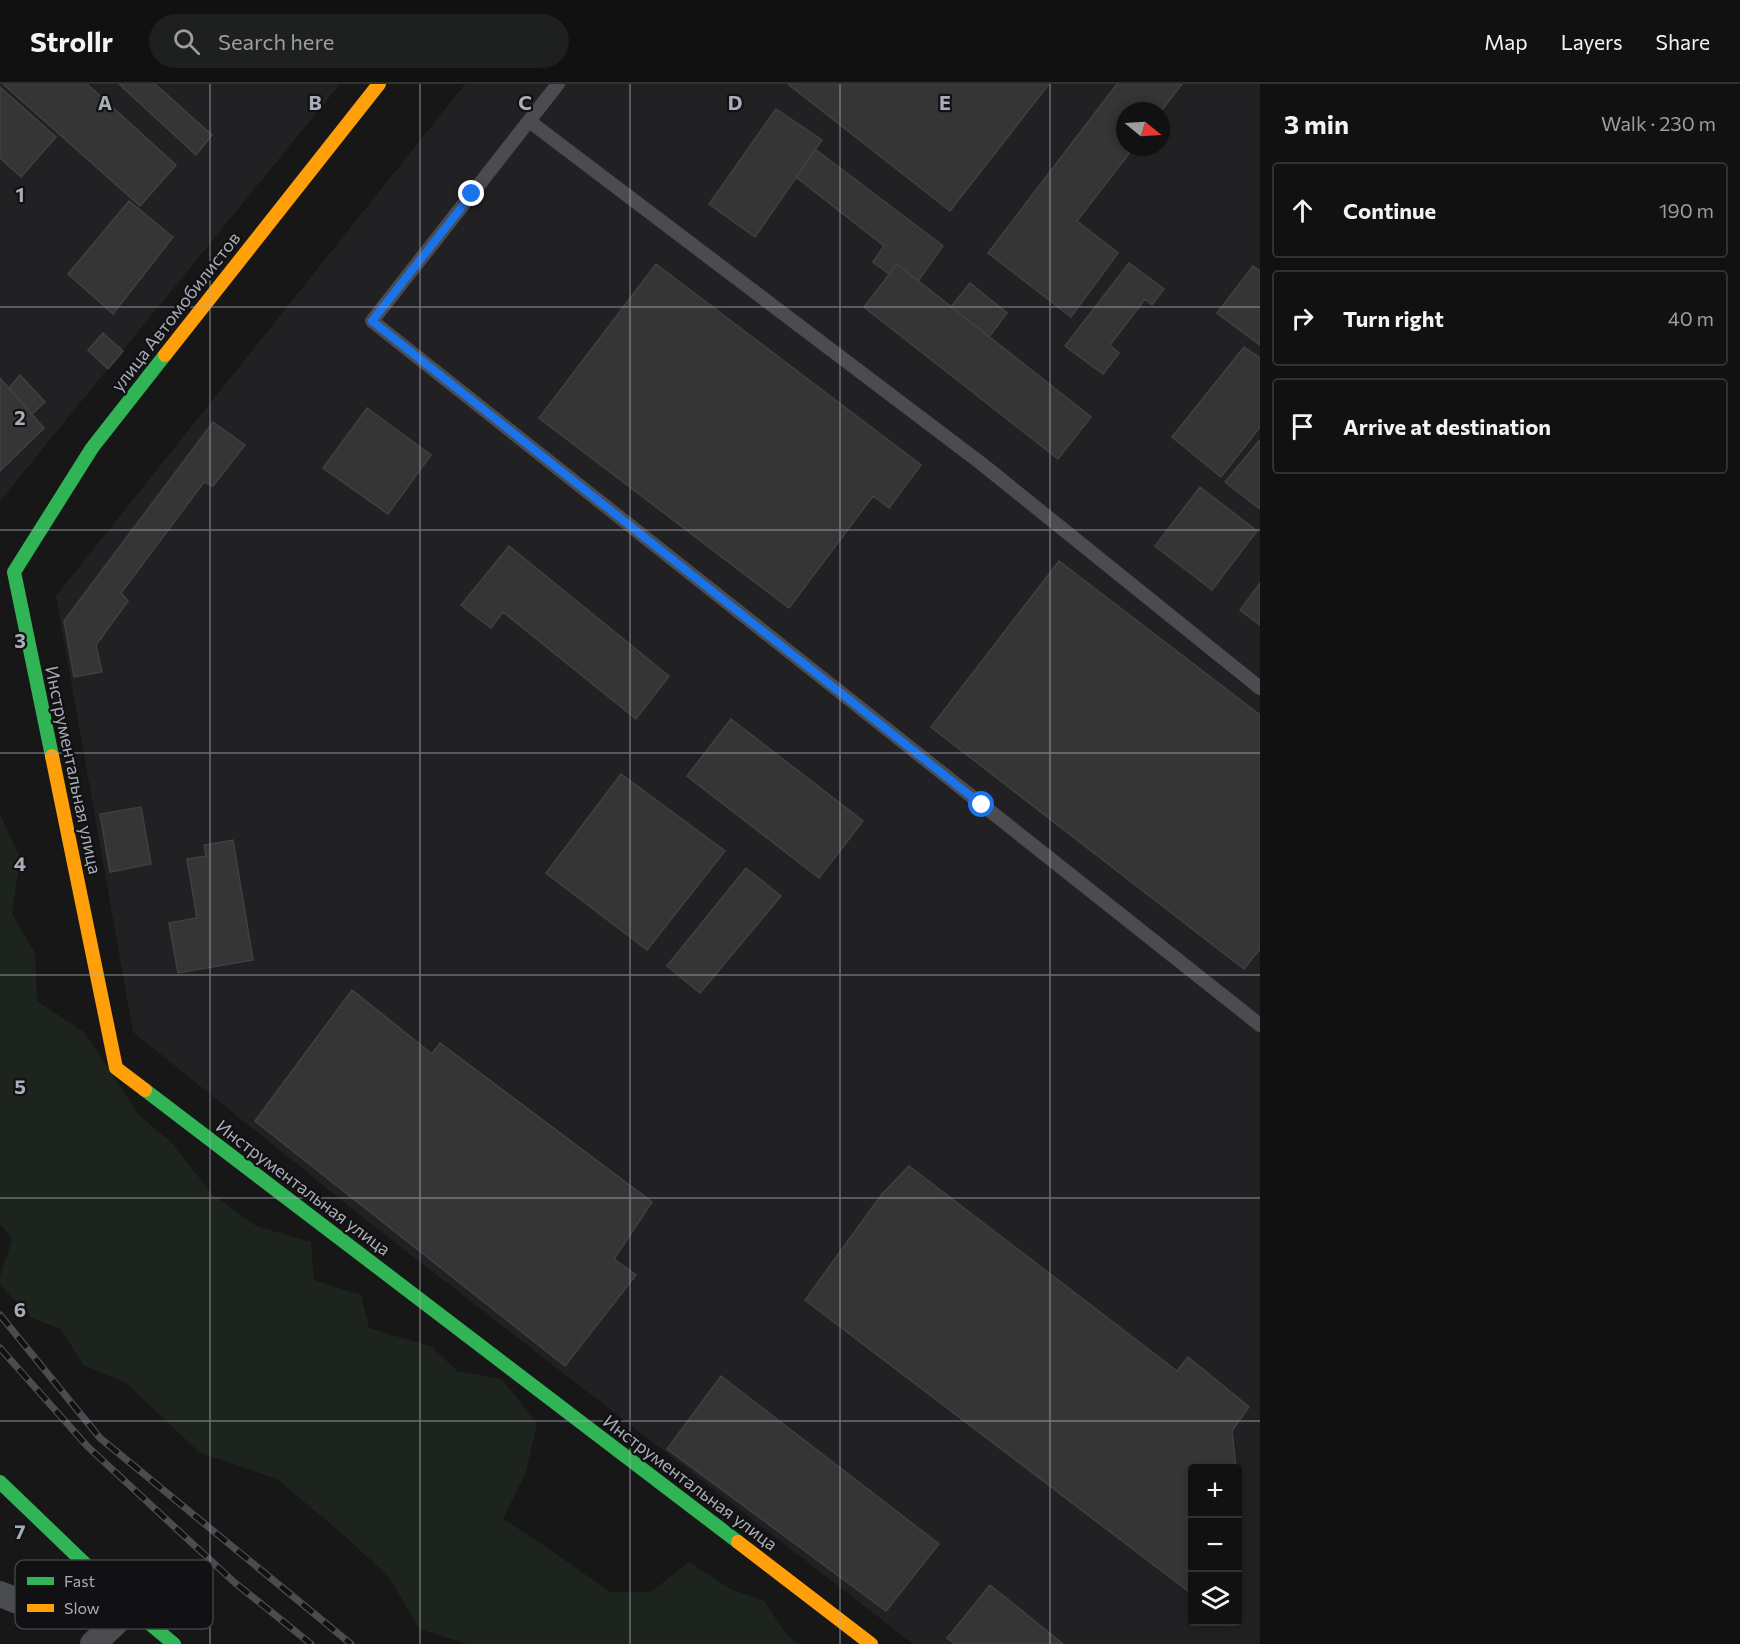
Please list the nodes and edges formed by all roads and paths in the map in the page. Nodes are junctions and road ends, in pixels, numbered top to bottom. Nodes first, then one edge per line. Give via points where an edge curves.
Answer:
1 (379, 84) edge
2 (558, 84) edge
3 (529, 121) junction
4 (14, 572) joint
5 (1260, 688) edge
6 (1260, 1025) edge
7 (0, 1482) edge
8 (80, 1560) edge
9 (0, 1594) edge
10 (15, 1600) edge
11 (108, 1629) edge
12 (156, 1629) edge
13 (93, 1644) edge
14 (174, 1644) edge
15 (871, 1644) edge

1 - 4 street, улица Автомобилистов via 92,448
2 - 3 lane
3 - 5 lane via 982,464
3 - 6 lane via 372,321
4 - 15 street, Инструментальная улица via 116,1068
7 - 8 street
9 - 10 street
11 - 13 street
12 - 14 street

